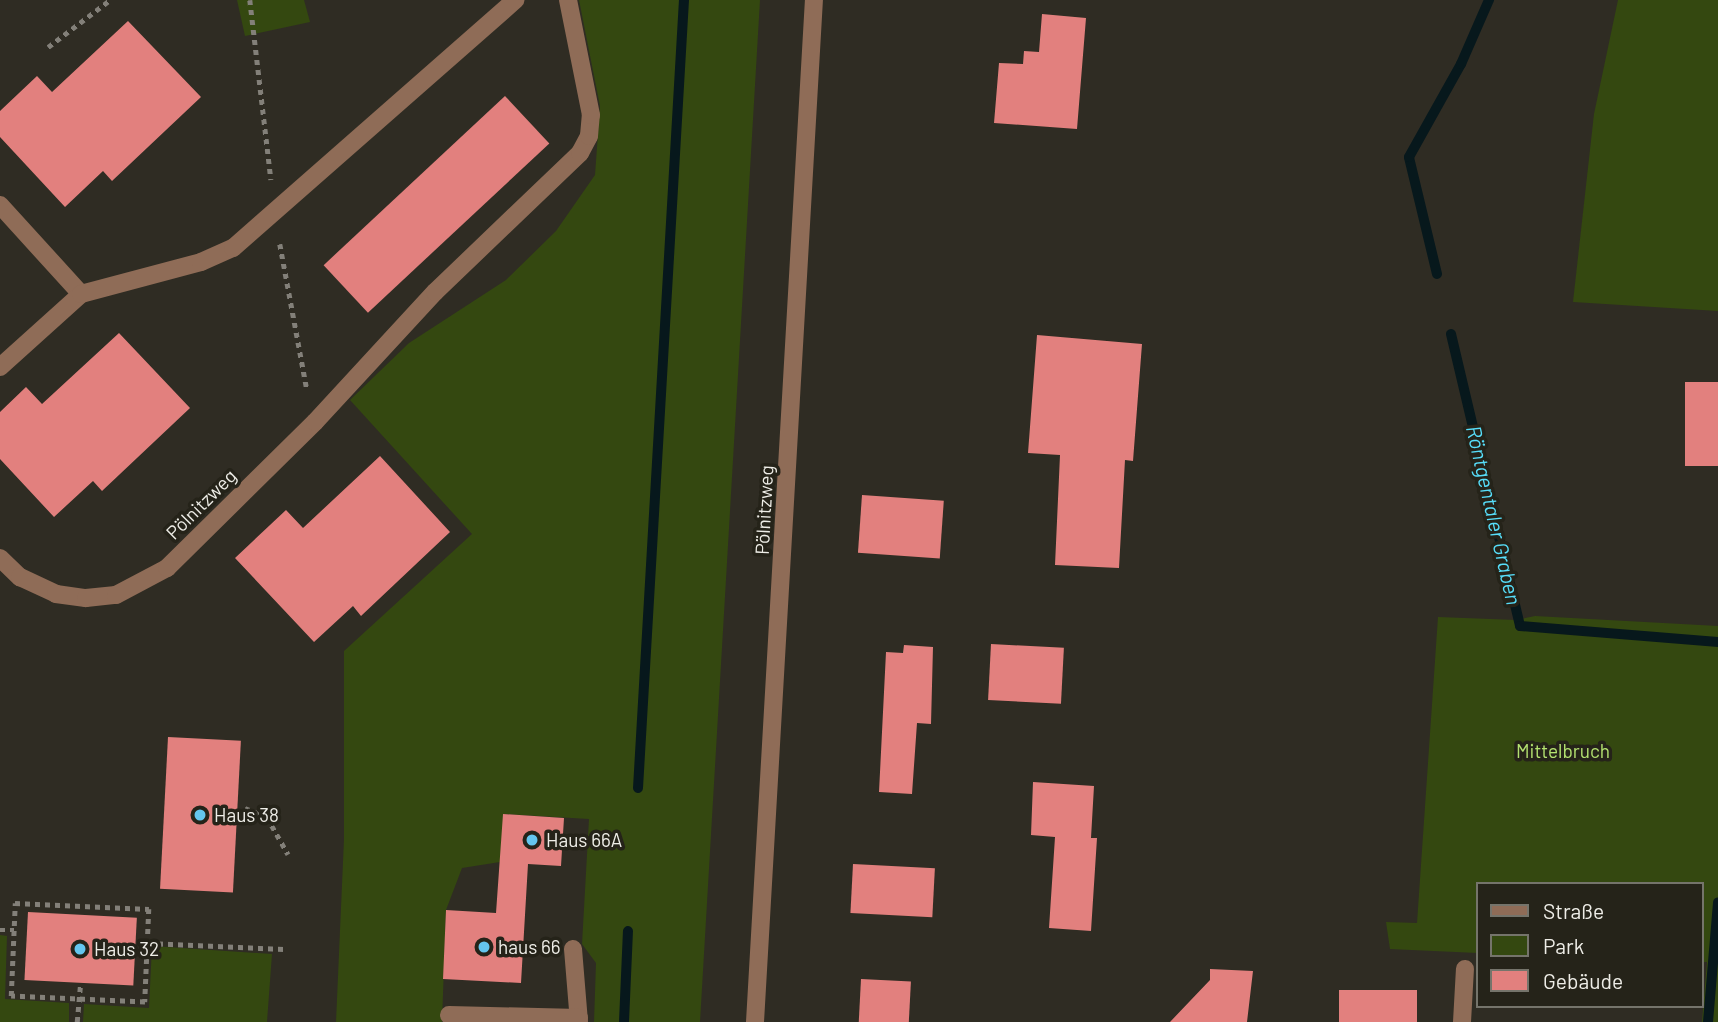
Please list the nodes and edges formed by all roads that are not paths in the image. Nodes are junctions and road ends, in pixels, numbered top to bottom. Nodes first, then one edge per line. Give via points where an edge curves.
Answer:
1 (514, 0) edge
2 (568, 0) edge
3 (814, 0) edge
4 (0, 205) edge
5 (81, 294) junction
6 (0, 367) edge
7 (0, 558) edge
8 (573, 948) dead end
9 (1465, 969) dead end
10 (449, 1015) dead end
11 (579, 1020) edge
12 (755, 1022) edge
13 (1462, 1022) edge

1 - 5 street via 233,248 201,262
2 - 7 street, Pölnitzweg via 591,115 589,136 580,153 435,292 315,422 167,568 116,596 86,598 56,594 20,577
3 - 12 street, Pölnitzweg
4 - 5 street
5 - 6 street
8 - 11 street
9 - 13 street
10 - 11 street

